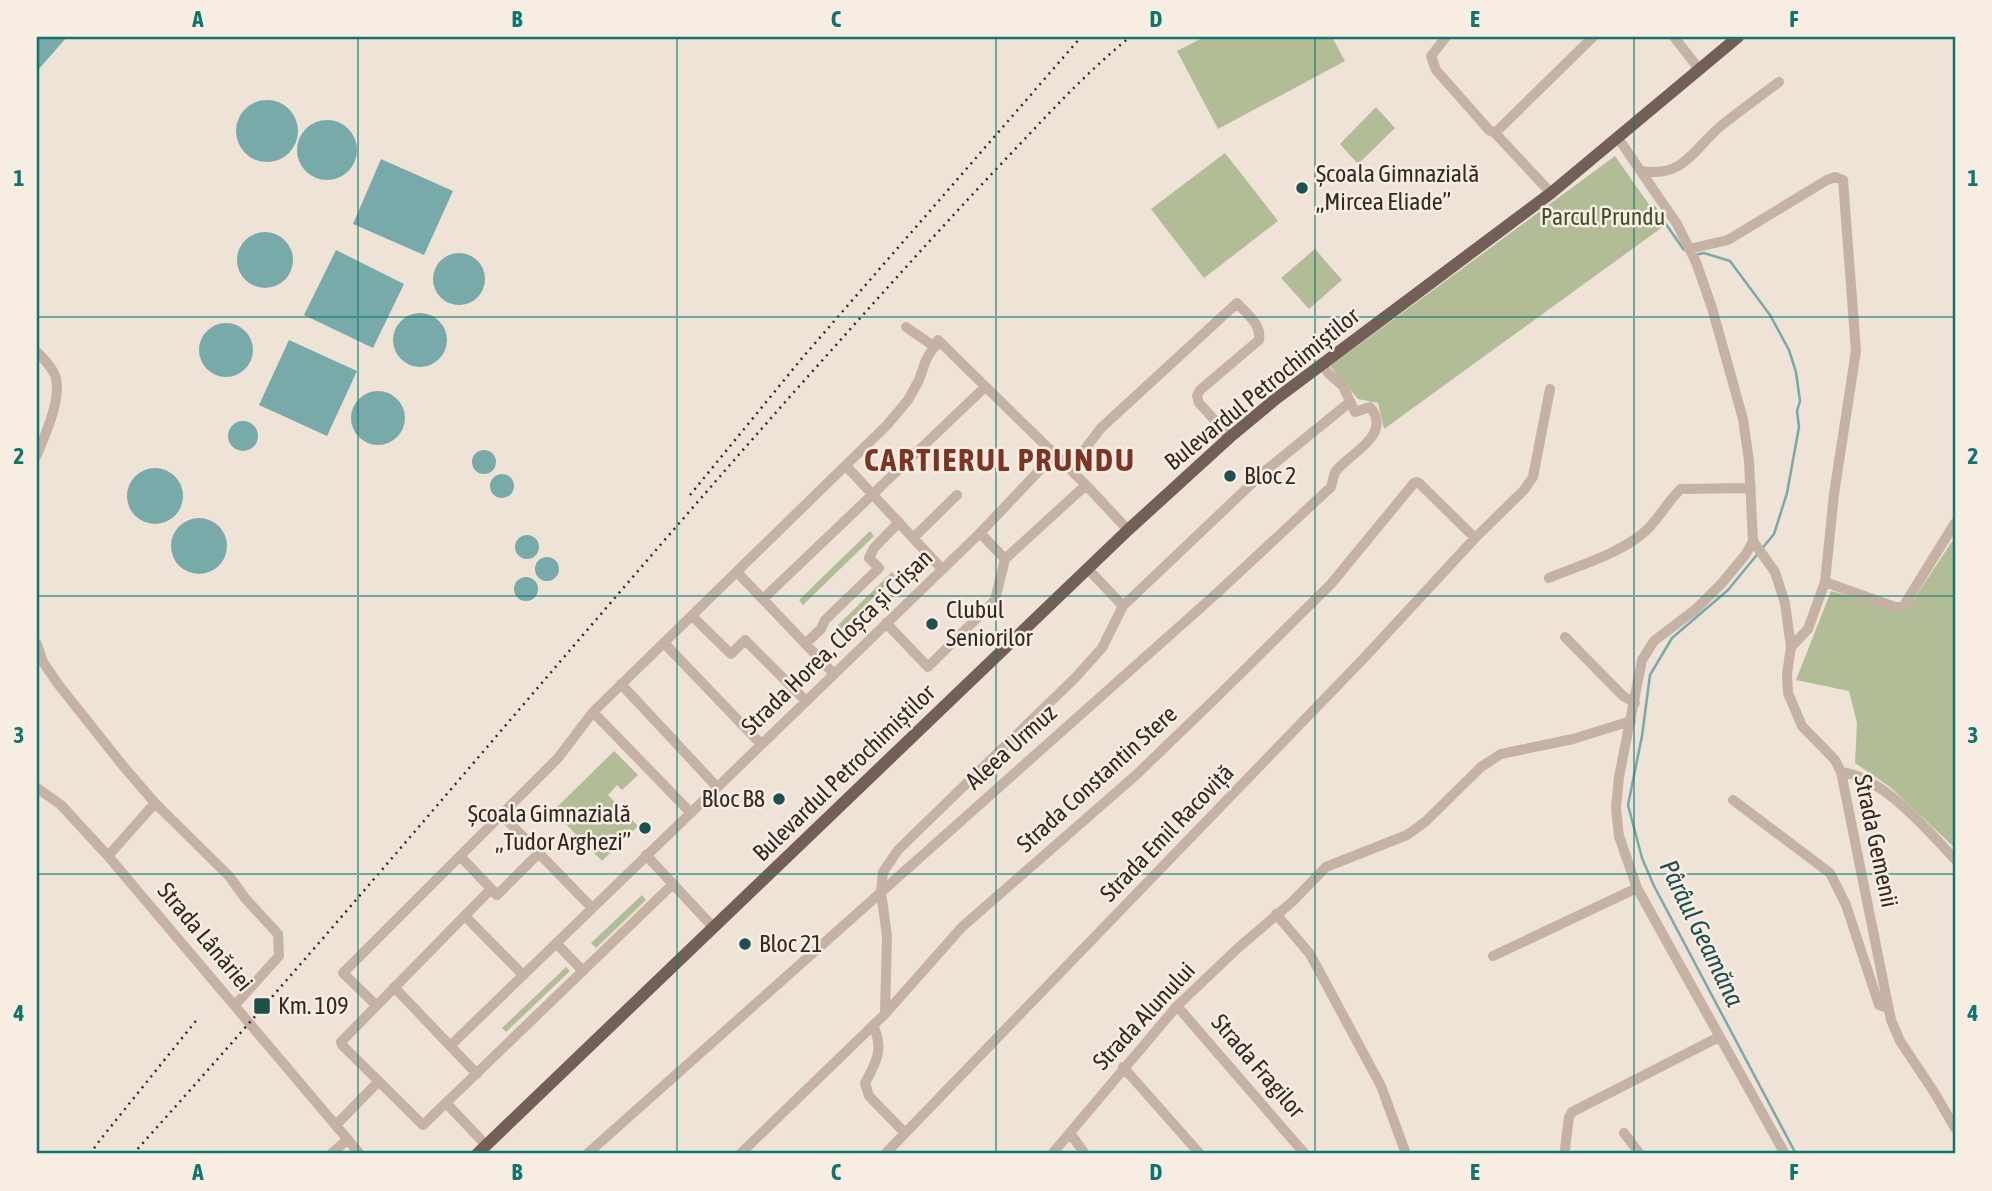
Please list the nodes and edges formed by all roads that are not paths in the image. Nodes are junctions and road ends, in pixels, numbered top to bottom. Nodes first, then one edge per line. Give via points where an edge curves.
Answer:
1 (1446, 37) edge
2 (1593, 37) edge
3 (1674, 37) edge
4 (1738, 37) edge
5 (1699, 69) junction
6 (1779, 82) dead end
7 (1495, 133) junction
8 (1618, 138) junction
9 (1641, 171) junction
10 (1550, 193) junction
11 (1689, 248) junction
12 (906, 327) dead end
13 (935, 347) junction
14 (37, 352) edge
15 (1322, 365) junction
16 (985, 387) junction
17 (1550, 389) dead end
18 (1350, 402) junction
19 (1230, 437) junction
20 (37, 455) edge
21 (1054, 455) junction
22 (847, 467) junction
23 (1067, 468) junction
24 (1086, 485) junction
25 (1751, 488) junction
26 (872, 494) junction
27 (957, 495) dead end
28 (899, 522) junction
29 (1955, 523) edge
30 (1128, 530) junction
31 (980, 533) junction
32 (913, 538) junction
33 (1475, 538) junction
34 (1755, 545) junction
35 (1005, 559) junction
36 (942, 569) junction
37 (1088, 569) junction
38 (737, 572) junction
39 (1549, 578) dead end
40 (1825, 582) junction
41 (763, 599) junction
42 (1123, 606) junction
43 (692, 615) junction
44 (886, 623) junction
45 (1565, 637) dead end
46 (664, 643) junction
47 (37, 644) edge
48 (805, 644) junction
49 (1791, 647) junction
50 (834, 674) junction
51 (621, 684) junction
52 (806, 701) junction
53 (1634, 703) junction
54 (593, 712) junction
55 (1631, 721) junction
56 (761, 744) junction
57 (1841, 772) junction
58 (717, 787) junction
59 (37, 788) edge
60 (1733, 800) dead end
61 (155, 803) junction
62 (691, 813) junction
63 (502, 814) junction
64 (539, 853) junction
65 (646, 855) junction
66 (108, 856) junction
67 (460, 856) junction
68 (1955, 859) edge
69 (673, 884) junction
70 (1637, 888) junction
71 (491, 889) junction
72 (881, 892) junction
73 (592, 908) junction
74 (1276, 914) junction
75 (465, 916) junction
76 (713, 928) junction
77 (556, 943) junction
78 (1493, 956) dead end
79 (583, 971) junction
80 (523, 975) junction
81 (394, 987) junction
82 (235, 1005) junction
83 (376, 1006) junction
84 (1177, 1006) junction
85 (1888, 1008) junction
86 (884, 1014) junction
87 (873, 1025) junction
88 (1719, 1037) junction
89 (450, 1046) junction
90 (1123, 1067) junction
91 (477, 1074) junction
92 (378, 1082) junction
93 (447, 1104) junction
94 (336, 1125) junction
95 (1955, 1128) edge
96 (905, 1133) junction
97 (1070, 1133) junction
98 (1624, 1133) dead end
99 (348, 1139) junction
100 (1565, 1149) dead end
101 (482, 1150) edge
102 (331, 1154) edge
103 (360, 1154) edge
104 (587, 1154) edge
105 (740, 1154) edge
106 (885, 1154) edge
107 (1052, 1154) edge
108 (1085, 1154) edge
109 (1200, 1154) edge
110 (1305, 1154) edge
111 (1406, 1154) edge
112 (1640, 1154) edge
113 (1785, 1154) edge

1 - 7 street via 1431,56 1436,70
2 - 7 street
3 - 5 street
4 - 5 main road, Bulevardul Petrochimiștilor
5 - 8 main road, Bulevardul Petrochimiștilor
6 - 9 street via 1720,127 1686,163 1653,173
7 - 10 street
8 - 9 street
8 - 10 main road, Bulevardul Petrochimiștilor
9 - 11 street
10 - 15 main road, Bulevardul Petrochimiștilor
11 - 25 street via 1712,307 1743,419
11 - 40 street via 1728,240 1827,180 1843,180 1856,351
12 - 13 street
13 - 16 street via 938,340
13 - 22 street via 908,400
14 - 20 street via 56,379 52,416
15 - 18 street, Aleea Urmuz via 1343,386
15 - 19 main road, Bulevardul Petrochimiștilor
16 - 21 street
16 - 26 street
17 - 33 street, Strada Emil Racoviță via 1533,477
18 - 42 street via 1265,471
18 - 72 street, Aleea Urmuz via 1355,412 1370,407 1376,424 1372,439 1335,472 1331,487
19 - 23 street via 1197,396 1259,340 1256,323 1237,303 1101,428
19 - 30 main road, Bulevardul Petrochimiștilor
21 - 23 street
21 - 31 street, Strada Horea, Cloșca și Crișan
22 - 26 street
22 - 38 street
23 - 24 street
24 - 30 street
24 - 35 street
25 - 34 street
25 - 39 street via 1681,489 1643,534
26 - 28 street
26 - 41 street
27 - 32 street
28 - 32 street
28 - 48 street via 869,558 879,568
29 - 40 street via 1903,607
30 - 37 main road, Bulevardul Petrochimiștilor
31 - 35 street
31 - 36 street, Strada Horea, Cloșca și Crișan
32 - 36 street
33 - 86 street, Strada Constantin Stere via 1414,483 1331,584 1136,775 962,927
33 - 96 street, Strada Emil Racoviță
34 - 49 street, Strada Gemenii via 1780,583
34 - 53 street via 1696,609 1654,641 1642,660
35 - 44 street via 996,600 928,667
36 - 44 street, Strada Horea, Cloșca și Crișan
37 - 42 street
37 - 76 main road, Bulevardul Petrochimiștilor
38 - 41 street
38 - 43 street
40 - 49 street via 1808,629
41 - 48 street
42 - 72 street via 1102,648 1076,677 898,850 883,872
43 - 46 street
43 - 52 street via 731,654 745,640
44 - 50 street, Strada Horea, Cloșca și Crișan
45 - 53 street
46 - 51 street
46 - 56 street
47 - 61 street via 58,684
48 - 50 street
49 - 57 street, Strada Gemenii via 1788,693 1795,715
50 - 52 street, Strada Horea, Cloșca și Crișan
51 - 54 street
51 - 58 street
52 - 56 street, Strada Horea, Cloșca și Crișan
53 - 55 street
54 - 62 street
54 - 63 street via 558,758
55 - 70 street via 1616,808 1619,836
55 - 74 street, Strada Alunului via 1573,740 1501,754 1407,835 1326,867
56 - 58 street, Strada Horea, Cloșca și Crișan
57 - 68 street via 1857,774 1893,798
57 - 85 street, Strada Gemenii
58 - 62 street, Strada Horea, Cloșca și Crișan
59 - 66 street, Strada Lânăriei via 61,805
60 - 85 street via 1829,873 1846,905 1879,1005
61 - 66 street
61 - 82 street via 229,876 278,934 279,956
62 - 65 street, Strada Horea, Cloșca și Crișan
63 - 64 street
63 - 67 street
64 - 71 street via 497,895
64 - 73 street
65 - 69 street
65 - 73 street, Strada Horea, Cloșca și Crișan
66 - 82 street, Strada Lânăriei
67 - 71 street
67 - 83 street via 342,973
69 - 76 street
69 - 79 street
70 - 78 street
70 - 88 street
71 - 75 street
72 - 86 street via 887,936
72 - 104 street, Aleea Urmuz
73 - 77 street, Strada Horea, Cloșca și Crișan
74 - 84 street, Strada Alunului
74 - 111 street via 1310,954 1381,1086
75 - 80 street
75 - 81 street
76 - 101 main road, Bulevardul Petrochimiștilor
77 - 79 street
77 - 80 street, Strada Horea, Cloșca și Crișan
79 - 91 street
80 - 89 street, Strada Horea, Cloșca și Crișan
81 - 83 street
81 - 89 street
82 - 94 street, Strada Lânăriei
83 - 92 street via 341,1042
84 - 90 street, Strada Alunului
84 - 110 street, Strada Fragilor
85 - 95 street, Strada Gemenii via 1900,1041
86 - 87 street, Strada Constantin Stere
87 - 96 street via 879,1052 865,1089
87 - 105 street, Strada Constantin Stere
88 - 100 street via 1572,1112
88 - 113 street
89 - 91 street
90 - 97 street, Strada Alunului
90 - 109 street
91 - 93 street
92 - 93 street via 423,1125
92 - 94 street
93 - 101 street
94 - 99 street, Strada Lânăriei
96 - 106 street, Strada Emil Racoviță
97 - 107 street, Strada Alunului
97 - 108 street
98 - 112 street
99 - 102 street
99 - 103 street, Strada Lânăriei

